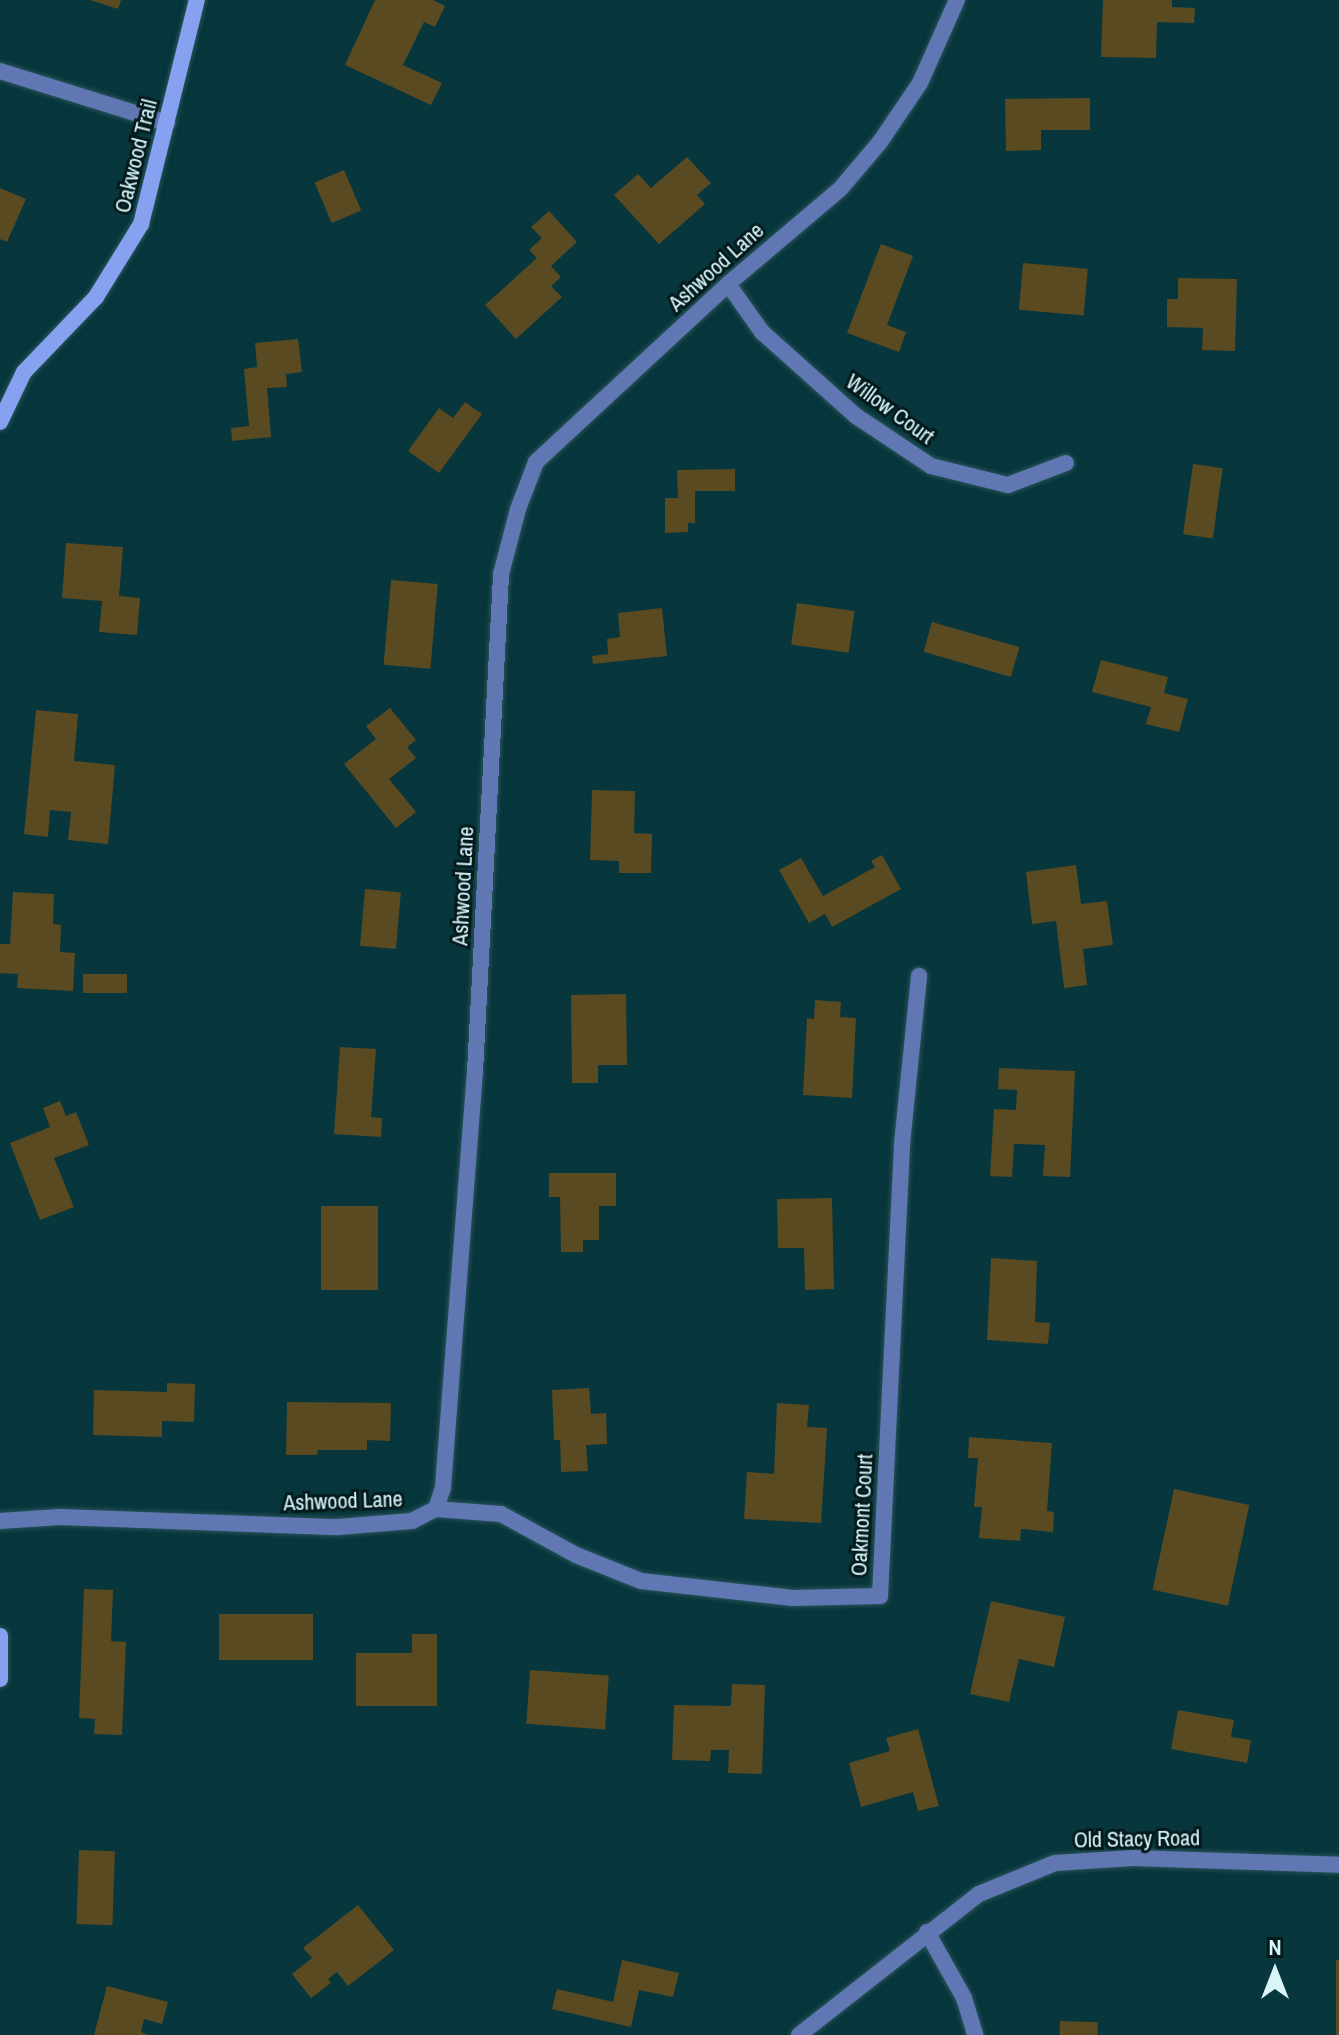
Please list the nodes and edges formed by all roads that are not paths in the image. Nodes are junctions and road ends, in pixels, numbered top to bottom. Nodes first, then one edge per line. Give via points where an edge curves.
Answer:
1 (197, 0) edge
2 (957, 0) edge
3 (0, 71) edge
4 (167, 123) junction
5 (728, 284) junction
6 (0, 422) edge
7 (1066, 463) dead end
8 (919, 976) dead end
9 (436, 1509) junction
10 (0, 1521) edge
11 (0, 1636) edge
12 (0, 1679) edge
13 (1339, 1865) edge
14 (927, 1932) junction
15 (799, 2035) edge
16 (975, 2035) edge

1 - 4 street, Oakwood Trail
2 - 5 street, Ashwood Lane via 920,83 880,142 841,188
3 - 4 street
4 - 6 street, Oakwood Trail via 134,240 96,297 24,372
5 - 7 street, Willow Court via 771,340 856,416 931,466 1008,485
5 - 9 street, Ashwood Lane via 536,462 501,574 475,1072 443,1487
8 - 9 street, Oakmont Court via 902,1144 880,1596 793,1598 641,1581 576,1555 501,1514
9 - 10 street, Ashwood Lane via 412,1521 338,1527 60,1517
11 - 12 street
13 - 14 street, Old Stacy Road via 1133,1858 1055,1863 979,1894
14 - 15 street, Old Stacy Road
14 - 16 street via 964,1998

